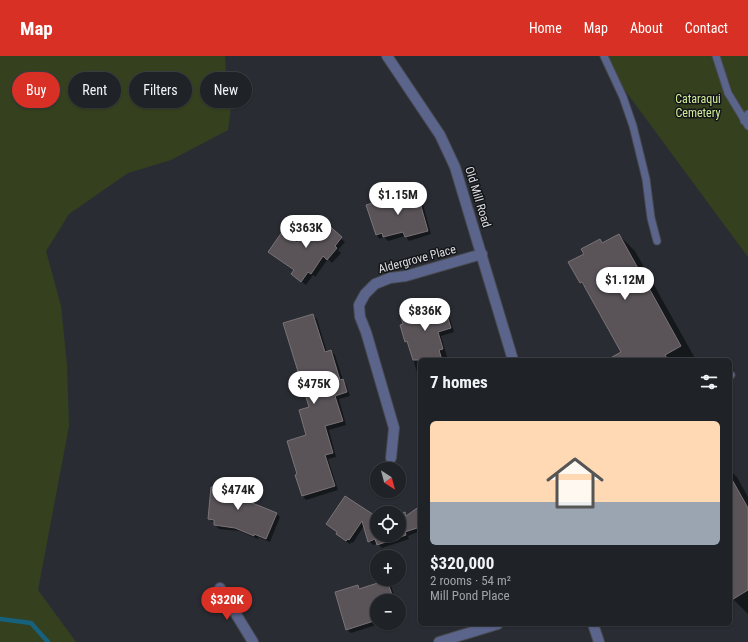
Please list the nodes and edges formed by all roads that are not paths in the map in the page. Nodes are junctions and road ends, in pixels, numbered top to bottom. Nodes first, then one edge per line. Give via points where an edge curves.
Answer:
1 (387, 56) edge
2 (604, 56) edge
3 (716, 56) edge
4 (748, 114) edge
5 (746, 123) edge
6 (657, 241) dead end
7 (482, 254) junction
8 (512, 358) edge
9 (391, 458) dead end
10 (220, 588) dead end
11 (491, 626) edge
12 (594, 626) edge
13 (253, 642) edge
14 (439, 642) edge
15 (599, 642) edge

1 - 7 street, Old Mill Road via 447,149
2 - 6 lane via 634,126
3 - 5 lane via 726,87
4 - 5 lane
7 - 8 street, Old Mill Road
7 - 9 street, Aldergrove Place via 406,276 390,278 376,284 365,294 359,305 360,317 394,428
10 - 13 street
11 - 14 street
12 - 15 street

